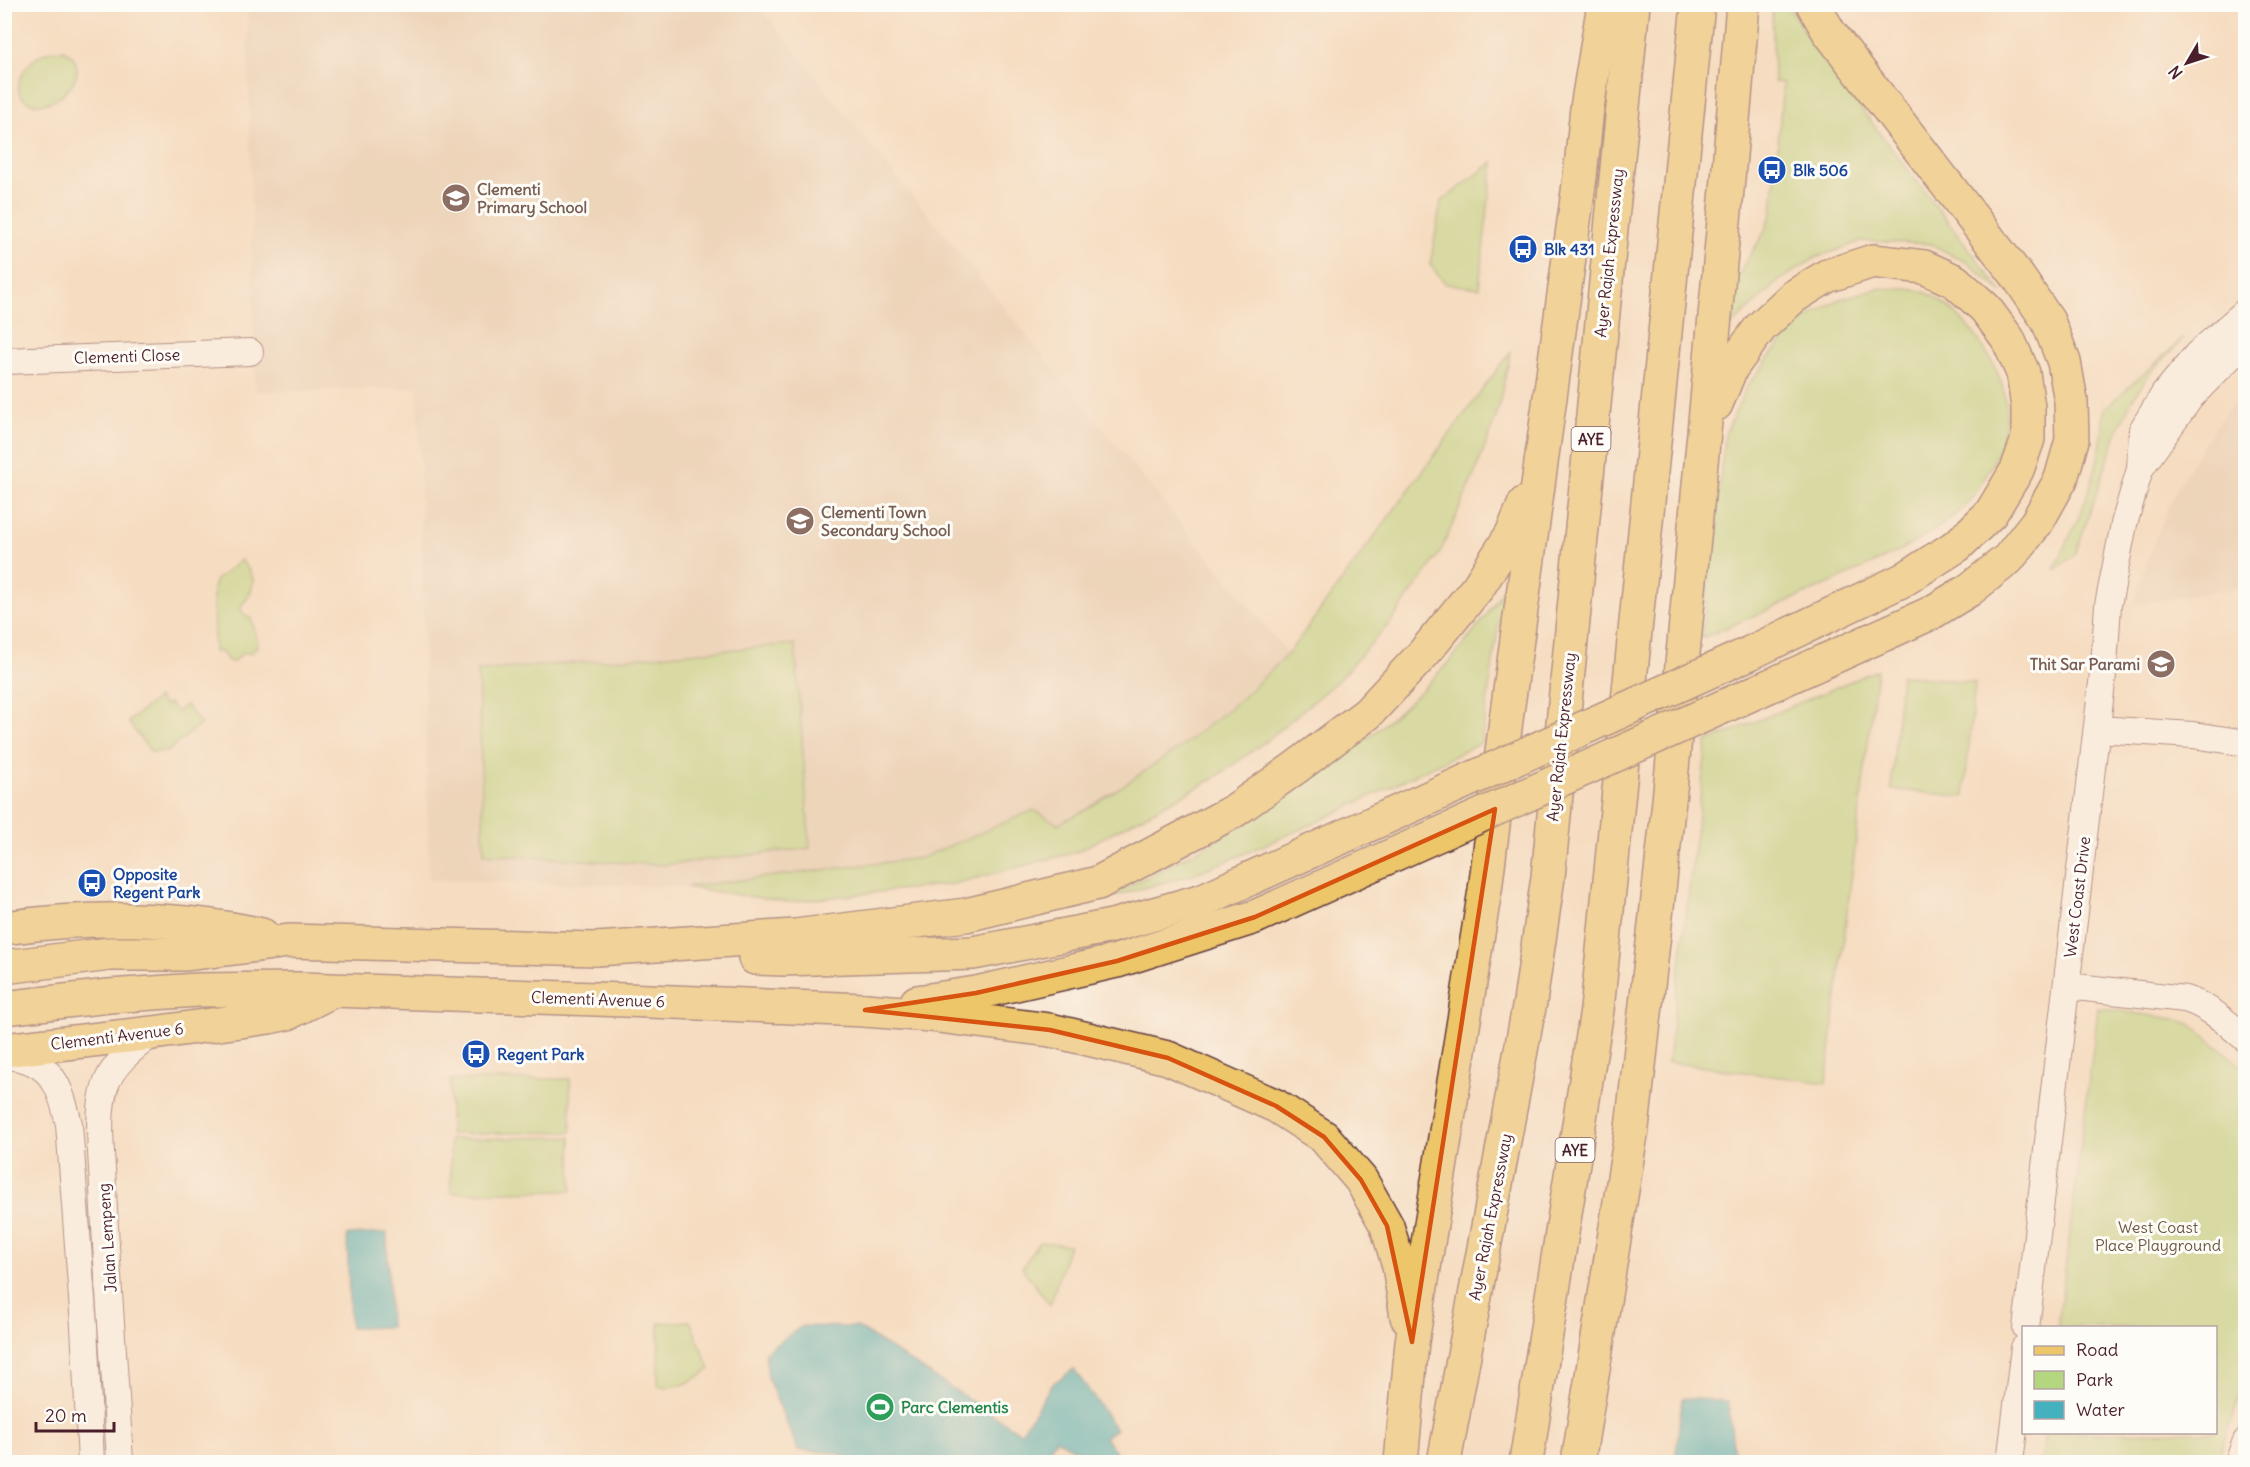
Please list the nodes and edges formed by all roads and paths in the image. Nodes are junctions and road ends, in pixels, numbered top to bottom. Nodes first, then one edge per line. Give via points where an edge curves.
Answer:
1 (1604, 4) edge
2 (1633, 4) edge
3 (1698, 4) edge
4 (1743, 4) edge
5 (1813, 4) edge
6 (2246, 310) edge
7 (2246, 341) edge
8 (250, 352) dead end
9 (4, 361) edge
10 (1704, 434) junction
11 (1540, 468) junction
12 (2140, 469) junction
13 (2097, 729) junction
14 (2246, 743) edge
15 (4, 928) edge
16 (289, 941) junction
17 (596, 949) junction
18 (4, 967) edge
19 (2067, 986) junction
20 (331, 991) junction
21 (4, 1008) edge
22 (865, 1010) junction
23 (153, 1033) junction
24 (2246, 1039) edge
25 (4, 1050) edge
26 (4, 1055) edge
27 (2026, 1326) edge
28 (1412, 1342) junction
29 (2022, 1364) edge
30 (2246, 1442) edge
31 (90, 1462) edge
32 (120, 1462) edge
33 (1401, 1462) edge
34 (1444, 1462) edge
35 (1526, 1462) edge
36 (1578, 1462) edge
37 (2010, 1462) edge
38 (2238, 1462) edge

1 - 11 main road
2 - 34 main road, Ayer Rajah Expressway / AYE via 1548,877 1530,1002
3 - 35 main road, AYE via 1597,1010
4 - 10 main road
5 - 22 main road, bridge via 1828,32 2019,278 2048,321 2064,362 2071,400 2072,440 2061,479 2037,522 2008,559 1931,613 1255,917 1117,960 976,993
6 - 12 street, West Coast Drive via 2197,354 2164,394 2142,430
7 - 12 street, West Coast Drive via 2191,397
8 - 9 street, Clementi Close
10 - 17 main road, bridge via 1731,368 1760,328 1793,297 1827,276 1873,261 1924,267 1955,282 1985,308 2008,339 2023,373 2028,407 2028,439 2017,470 1991,513 1958,545 1903,580 1203,900 1112,926 973,954 783,959
10 - 36 main road via 1669,801 1632,1128
11 - 17 main road via 1512,534 1478,587 1424,653 1366,714 1234,811 1098,883 955,916 795,936
11 - 28 main road via 1485,890
12 - 13 street, West Coast Drive via 2108,604
13 - 14 street
13 - 19 street, West Coast Drive
15 - 16 main road via 100,919 237,929
16 - 17 main road
16 - 18 main road via 186,954 110,954
19 - 24 street via 2196,1002
19 - 27 street, West Coast Drive
20 - 21 main road, Clementi Avenue 6 via 198,990
20 - 22 main road, Clementi Avenue 6
20 - 23 main road, Clementi Avenue 6 via 288,1013
22 - 28 main road via 1050,1030 1168,1058 1276,1106 1324,1137 1361,1180 1387,1226 1399,1266
23 - 25 main road, Clementi Avenue 6
23 - 32 street, Jalan Lempeng via 115,1068 105,1085 100,1113
26 - 31 street, Jalan Lempeng via 32,1062 48,1073 61,1092 69,1124
28 - 33 main road
29 - 37 street
30 - 38 street

